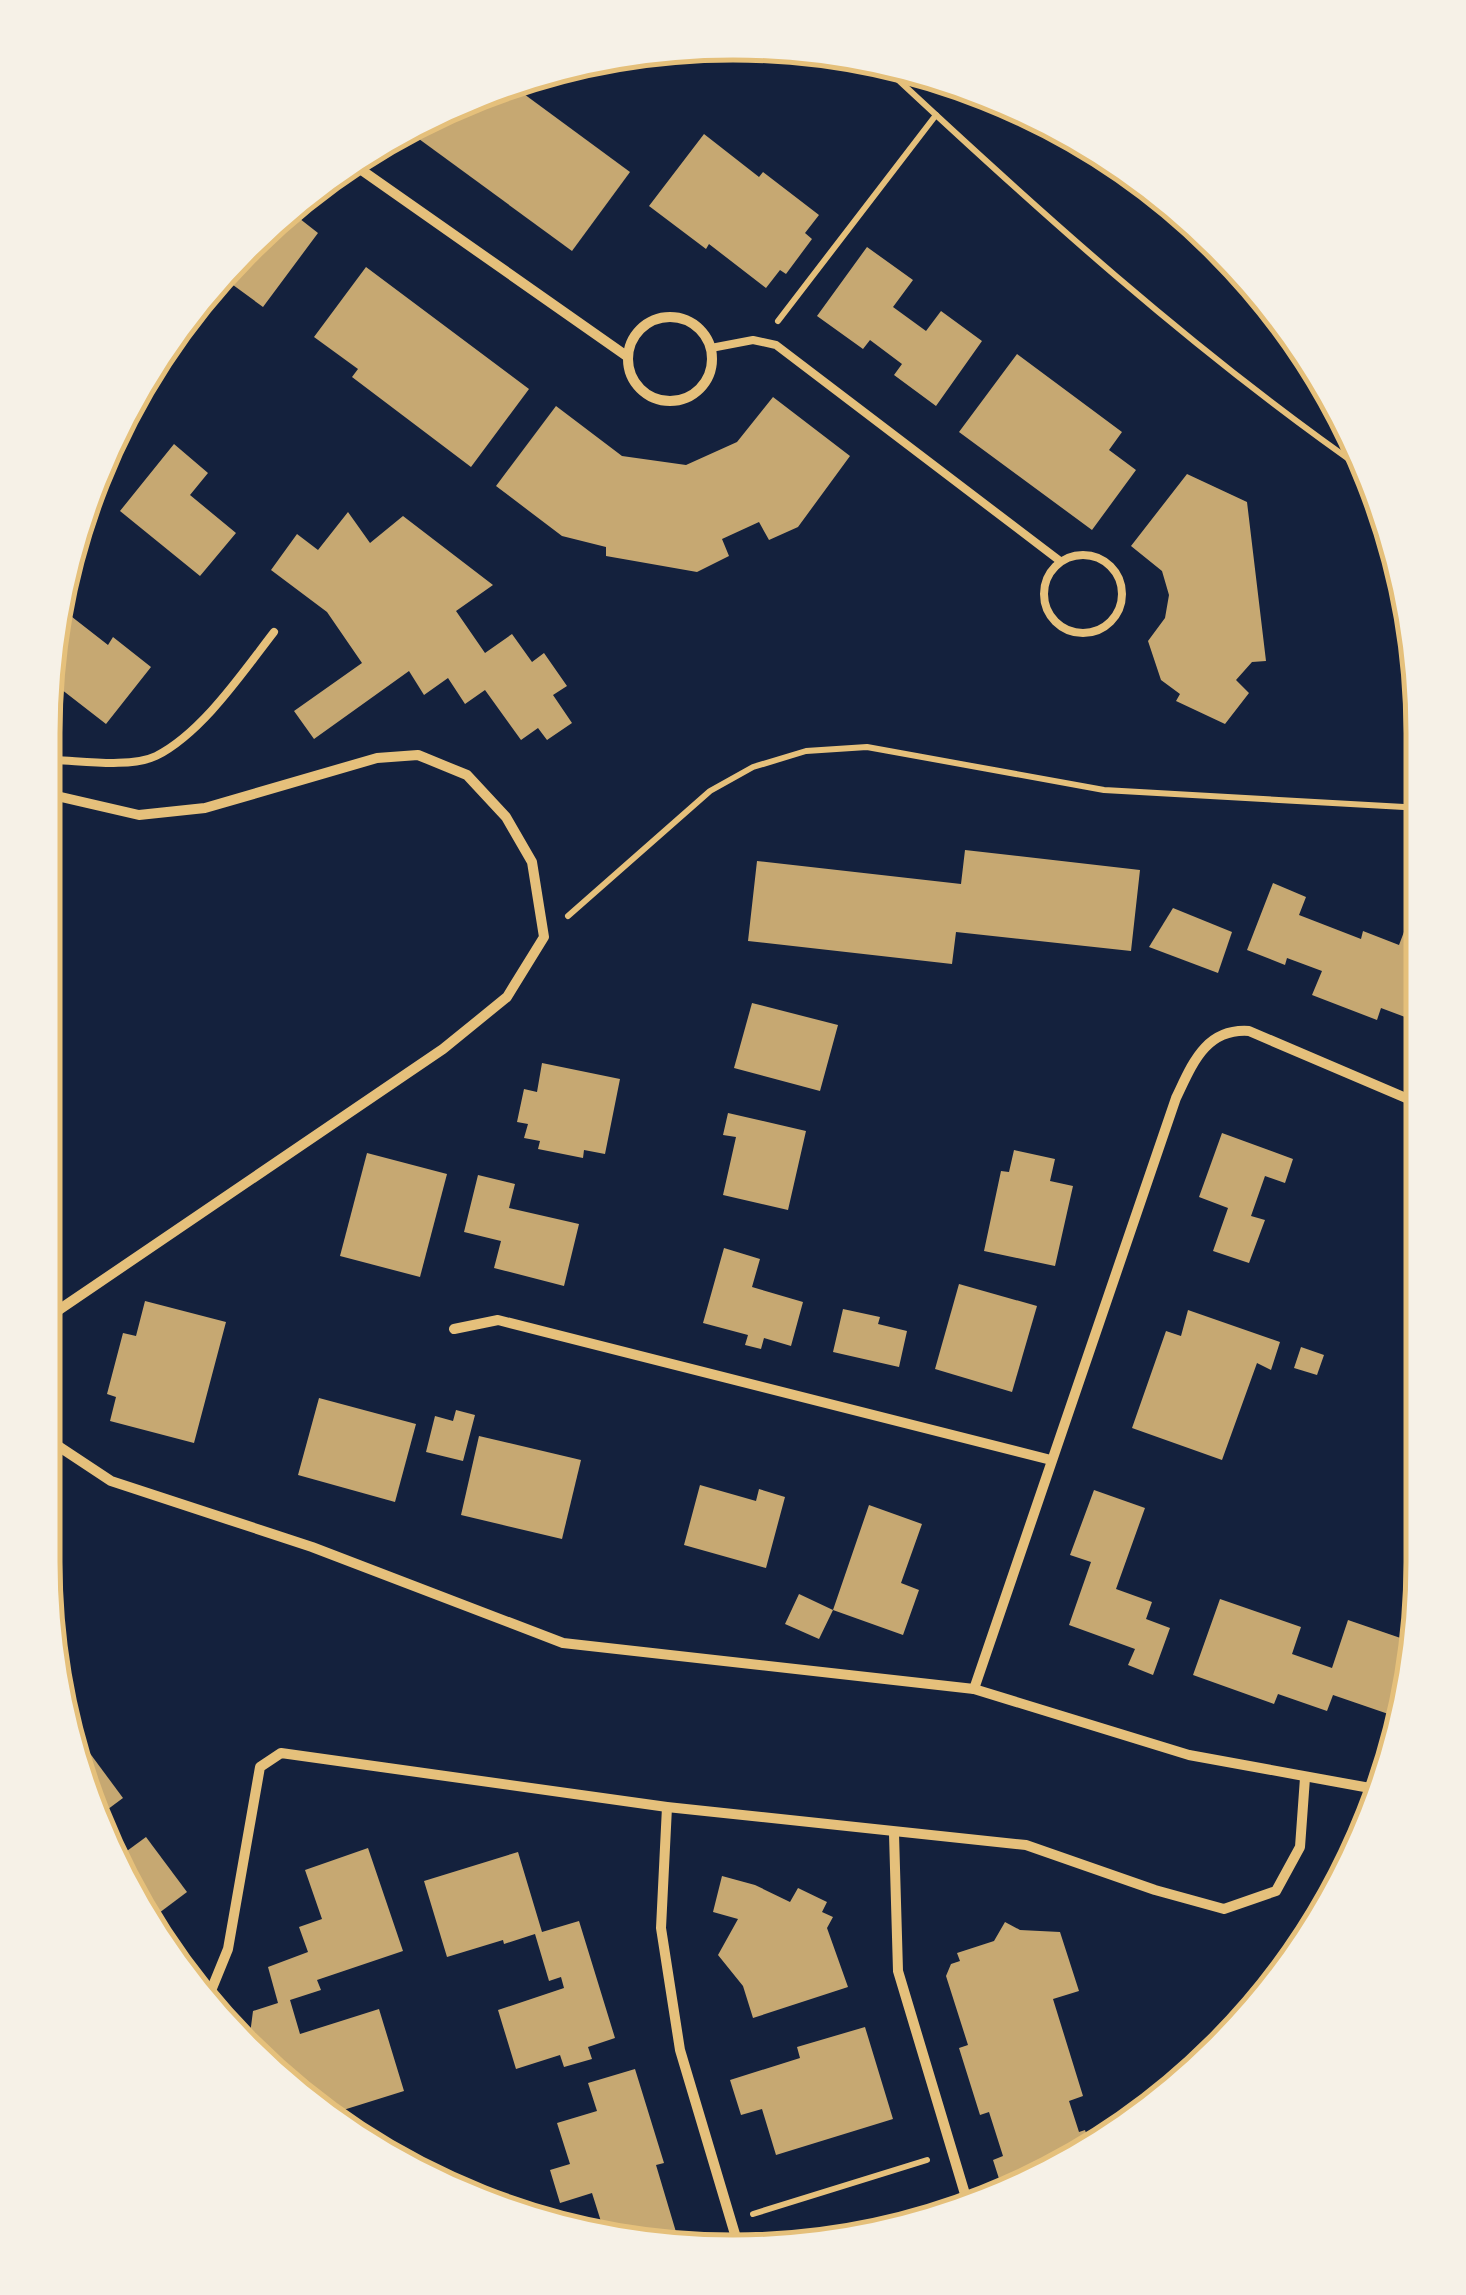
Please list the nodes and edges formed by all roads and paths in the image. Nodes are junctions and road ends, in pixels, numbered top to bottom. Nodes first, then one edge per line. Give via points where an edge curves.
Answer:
1 (900, 81) edge
2 (936, 115) junction
3 (363, 171) edge
4 (762, 342) junction
5 (711, 348) junction
6 (628, 357) junction
7 (1347, 458) edge
8 (1060, 562) junction
9 (274, 632) dead end
10 (60, 760) edge
11 (60, 797) edge
12 (1406, 807) edge
13 (544, 938) junction
14 (1406, 1098) edge
15 (60, 1309) edge
16 (454, 1329) dead end
17 (60, 1447) edge
18 (1051, 1460) junction
19 (974, 1689) junction
20 (1304, 1778) junction
21 (1367, 1788) edge
22 (667, 1808) junction
23 (894, 1834) junction
24 (212, 1988) edge
25 (923, 2162) dead end
26 (965, 2193) edge
27 (747, 2216) dead end
28 (735, 2235) edge

1 - 2 path
2 - 4 path
2 - 7 path via 1083,248
3 - 6 street
4 - 5 lane
4 - 8 lane via 776,345
5 - 6 street via 697,326 672,316 638,332
5 - 6 street via 700,388 675,400 660,400 636,384
8 - 8 lane via 1044,584 1047,610 1078,633 1104,627 1122,595 1115,571 1096,556
9 - 10 lane via 197,725 154,757
11 - 13 street via 139,814 205,808 378,758 418,756 467,776 506,817 532,862
12 - 13 path via 1104,790 867,748 806,751 710,791
13 - 15 street via 508,997 444,1050
14 - 18 street via 1249,1032 1207,1042 1176,1098
16 - 18 street via 498,1320
17 - 19 street via 110,1481 312,1547 562,1644
18 - 19 street
19 - 20 street via 1189,1754
20 - 21 street
20 - 23 street via 1300,1847 1276,1890 1224,1909 1026,1846
22 - 23 street
22 - 24 street via 281,1753 260,1767 228,1949
22 - 28 street via 661,1928 680,2050
23 - 26 street via 898,1971
25 - 27 path

